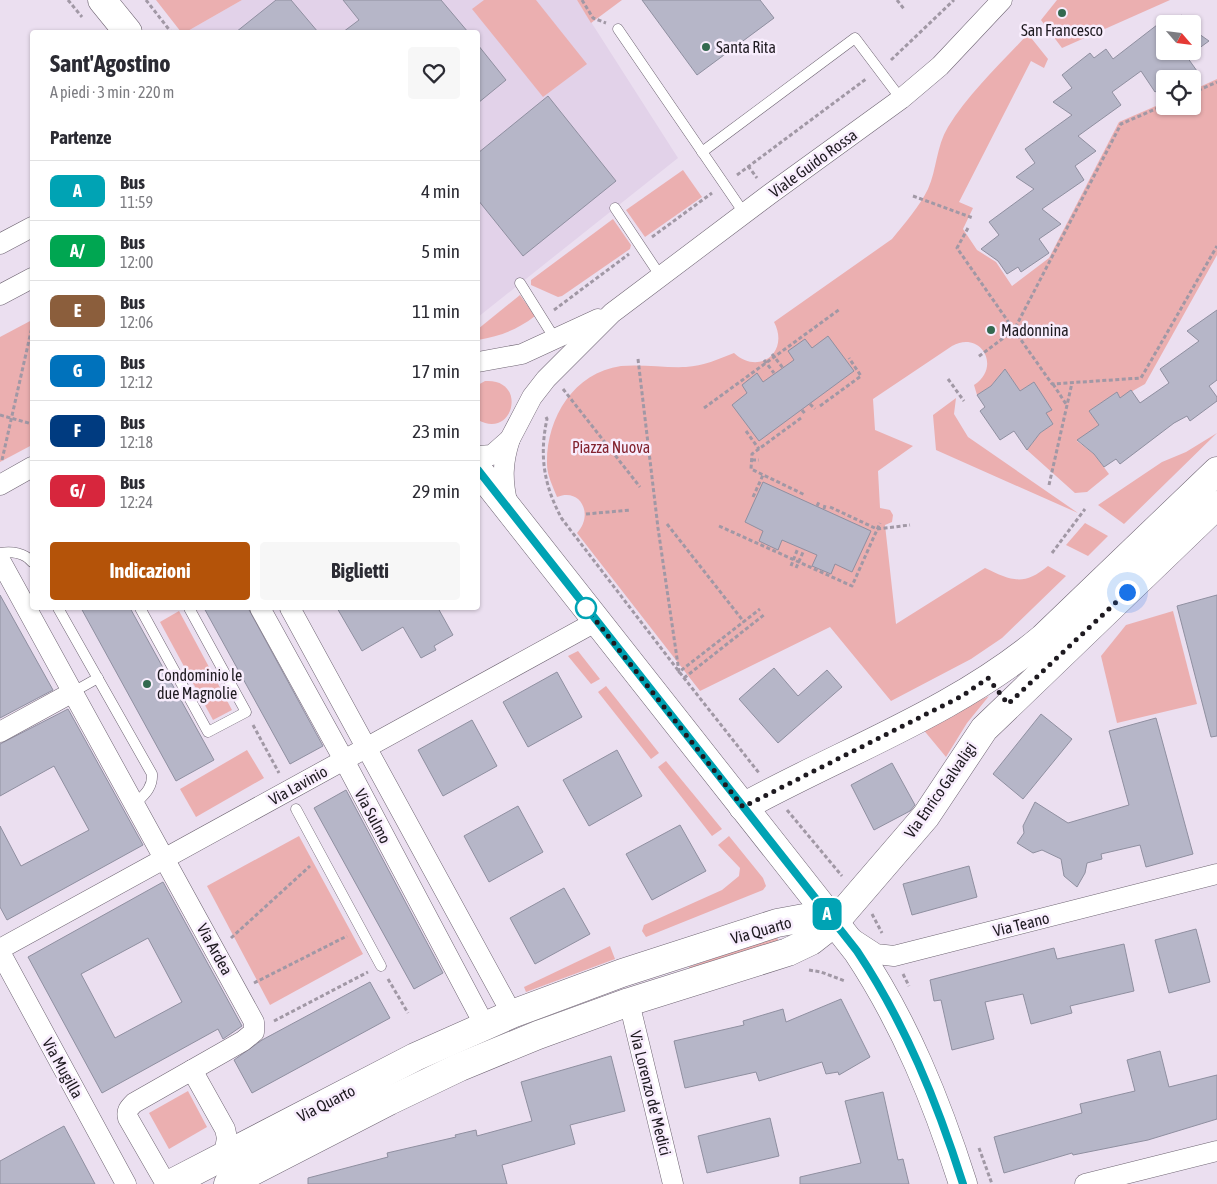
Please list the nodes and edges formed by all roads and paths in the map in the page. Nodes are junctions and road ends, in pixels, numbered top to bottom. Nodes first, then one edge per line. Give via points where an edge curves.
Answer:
1 (102, 0) edge
2 (146, 0) edge
3 (582, 0) edge
4 (897, 0) edge
5 (954, 0) edge
6 (1002, 0) edge
7 (904, 9) dead end
8 (618, 29) joint
9 (126, 30) edge
10 (169, 30) edge
11 (889, 62) dead end
12 (870, 76) dead end
13 (1217, 82) edge
14 (1201, 89) edge
15 (901, 99) junction
16 (1156, 109) edge
17 (702, 152) junction
18 (734, 177) dead end
19 (716, 190) dead end
20 (913, 196) dead end
21 (615, 208) dead end
22 (744, 213) junction
23 (973, 218) dead end
24 (30, 228) edge
25 (968, 228) dead end
26 (648, 241) dead end
27 (0, 244) edge
28 (1217, 246) edge
29 (634, 251) dead end
30 (661, 277) junction
31 (30, 279) edge
32 (520, 283) dead end
33 (0, 295) edge
34 (840, 309) dead end
35 (612, 313) junction
36 (542, 319) junction
37 (1014, 330) junction
38 (30, 336) edge
39 (555, 338) junction
40 (773, 355) junction
41 (978, 357) dead end
42 (849, 358) dead end
43 (638, 359) dead end
44 (765, 361) junction
45 (480, 362) edge
46 (783, 368) dead end
47 (774, 373) dead end
48 (948, 380) dead end
49 (1072, 383) junction
50 (1052, 384) junction
51 (563, 389) dead end
52 (964, 401) dead end
53 (810, 404) dead end
54 (1066, 405) junction
55 (820, 406) dead end
56 (704, 408) dead end
57 (815, 409) dead end
58 (802, 410) dead end
59 (0, 415) edge
60 (806, 415) dead end
61 (11, 418) junction
62 (801, 418) dead end
63 (547, 419) dead end
64 (30, 423) edge
65 (746, 431) dead end
66 (510, 439) junction
67 (760, 449) junction
68 (480, 456) edge
69 (752, 460) junction
70 (759, 460) dead end
71 (0, 465) edge
72 (30, 468) edge
73 (1217, 471) edge
74 (480, 472) edge
75 (763, 475) junction
76 (0, 485) edge
77 (1048, 485) dead end
78 (640, 487) dead end
79 (805, 495) dead end
80 (753, 497) dead end
81 (830, 507) dead end
82 (1085, 509) dead end
83 (510, 510) junction
84 (631, 510) dead end
85 (586, 514) dead end
86 (1213, 514) edge
87 (880, 523) dead end
88 (668, 524) dead end
89 (910, 525) dead end
90 (719, 526) dead end
91 (877, 529) junction
92 (798, 548) dead end
93 (804, 550) dead end
94 (0, 553) edge
95 (1052, 554) dead end
96 (793, 559) junction
97 (0, 560) edge
98 (30, 560) edge
99 (799, 562) junction
100 (790, 566) dead end
101 (796, 568) dead end
102 (760, 609) dead end
103 (59, 610) edge
104 (141, 610) edge
105 (191, 610) edge
106 (261, 610) edge
107 (291, 610) edge
108 (765, 614) dead end
109 (597, 621) junction
110 (744, 622) junction
111 (679, 672) junction
112 (98, 678) junction
113 (684, 678) junction
114 (988, 678) junction
115 (73, 692) junction
116 (1008, 704) junction
117 (246, 712) junction
118 (0, 732) edge
119 (366, 748) junction
120 (344, 760) junction
121 (281, 776) dead end
122 (762, 776) dead end
123 (135, 804) junction
124 (783, 805) dead end
125 (743, 807) junction
126 (296, 809) dead end
127 (321, 856) junction
128 (165, 858) junction
129 (1217, 874) edge
130 (843, 877) dead end
131 (869, 907) dead end
132 (834, 923) junction
133 (361, 929) junction
134 (890, 948) junction
135 (0, 950) edge
136 (216, 952) junction
137 (381, 966) junction
138 (806, 970) dead end
139 (622, 973) junction
140 (848, 984) dead end
141 (880, 985) junction
142 (238, 992) junction
143 (629, 1002) junction
144 (408, 1013) dead end
145 (512, 1014) junction
146 (485, 1026) junction
147 (254, 1032) junction
148 (524, 1040) junction
149 (497, 1052) junction
150 (192, 1070) junction
151 (1217, 1150) edge
152 (224, 1155) junction
153 (126, 1184) edge
154 (166, 1184) edge
155 (170, 1184) edge
156 (228, 1184) edge
157 (673, 1184) edge
158 (963, 1184) edge
159 (1085, 1184) edge

1 - 9 street
2 - 10 path
3 - 8 path via 593,18
4 - 7 path
5 - 11 path
6 - 15 street, Viale Guido Rossa via 940,66
8 - 17 lane
12 - 18 path
13 - 14 path
15 - 17 lane via 855,38
15 - 22 street, Viale Guido Rossa
16 - 37 path via 1121,124
17 - 22 lane
19 - 26 path
20 - 23 path
21 - 30 lane
22 - 30 street, Viale Guido Rossa
24 - 27 street
25 - 37 path via 957,248
28 - 49 path via 1141,378
29 - 36 path
30 - 35 street, Viale Guido Rossa
31 - 33 street
32 - 36 lane
34 - 40 path
35 - 39 street, Viale Guido Rossa
35 - 66 street, Viale Guido Rossa via 535,393
36 - 39 lane
37 - 41 path
37 - 50 path
38 - 61 path
39 - 45 street, Viale Guido Rossa via 522,354
40 - 44 path
40 - 46 path
42 - 55 path via 861,376
43 - 111 path
44 - 47 path
44 - 56 path
48 - 52 path
49 - 50 path
49 - 54 path
50 - 54 path
51 - 78 path
53 - 57 path
54 - 77 path
58 - 60 path
59 - 61 path
61 - 64 path
61 - 71 path
62 - 67 path
63 - 111 path via 542,440 542,467 552,500 574,536
65 - 67 path
66 - 68 street, Viale Guido Rossa via 492,455
66 - 83 street, Viale Guido Rossa via 503,476
67 - 69 path via 752,454
69 - 70 path
69 - 75 path via 751,470
72 - 76 street
73 - 114 street via 1043,638 1016,661
74 - 83 street
75 - 79 path
75 - 80 path
81 - 91 path
82 - 95 path
83 - 109 street
84 - 85 path
86 - 116 street, Via Enrico Galvaligi
87 - 91 path
88 - 110 path
89 - 91 path
90 - 96 path
91 - 99 path via 852,586
92 - 96 path
93 - 99 path
94 - 98 lane via 14,552
96 - 99 path
96 - 100 path
97 - 115 street, Via Ardea
99 - 101 path
102 - 110 path
103 - 112 lane
104 - 117 lane via 208,732
105 - 117 lane
106 - 120 street, Via Sulmo
107 - 119 street, Via Sulmo
108 - 113 path
109 - 119 street, Via Lavinio
109 - 125 street
110 - 111 path
111 - 113 path
112 - 115 lane
112 - 123 lane via 152,774 149,790
113 - 122 path
114 - 116 street
114 - 125 street via 962,696
115 - 118 street
115 - 123 street, Via Ardea
116 - 132 street, Via Enrico Galvaligi via 967,751 926,816
117 - 121 path
119 - 120 street, Via Lavinio
119 - 145 street, Via Sulmo
120 - 128 street, Via Lavinio
120 - 146 street, Via Sulmo
123 - 128 street, Via Ardea
124 - 130 path
125 - 132 street
126 - 127 lane, Via Lavinio
127 - 133 lane, Via Lavinio
127 - 136 path
128 - 135 street, Via Lavinio
128 - 136 street, Via Ardea
129 - 134 street, Via Teano
131 - 134 path
132 - 134 street, Via Teano via 876,954
132 - 139 street, Via Quarto via 804,918 777,923
132 - 141 street
132 - 143 street, Via Quarto via 811,941 788,952
133 - 137 lane, Via Lavinio
133 - 142 path
134 - 141 street via 880,971
135 - 153 street, Via Mugilla
136 - 142 street, Via Ardea
137 - 144 path
137 - 147 path
138 - 140 path via 821,972
139 - 143 street
139 - 145 street, Via Quarto
141 - 158 street via 927,1081
142 - 147 street, Via Ardea via 254,1022
143 - 148 street, Via Quarto
143 - 157 street, Via Lorenzo de' Medici
145 - 146 street, Via Quarto
145 - 148 street
146 - 149 street
146 - 152 street, Via Quarto via 415,1057
147 - 150 street
148 - 149 street, Via Quarto
149 - 156 street, Via Quarto via 388,1101
150 - 152 street via 225,1129
150 - 154 street via 134,1103 127,1112
151 - 159 street
152 - 155 street, Via Quarto

